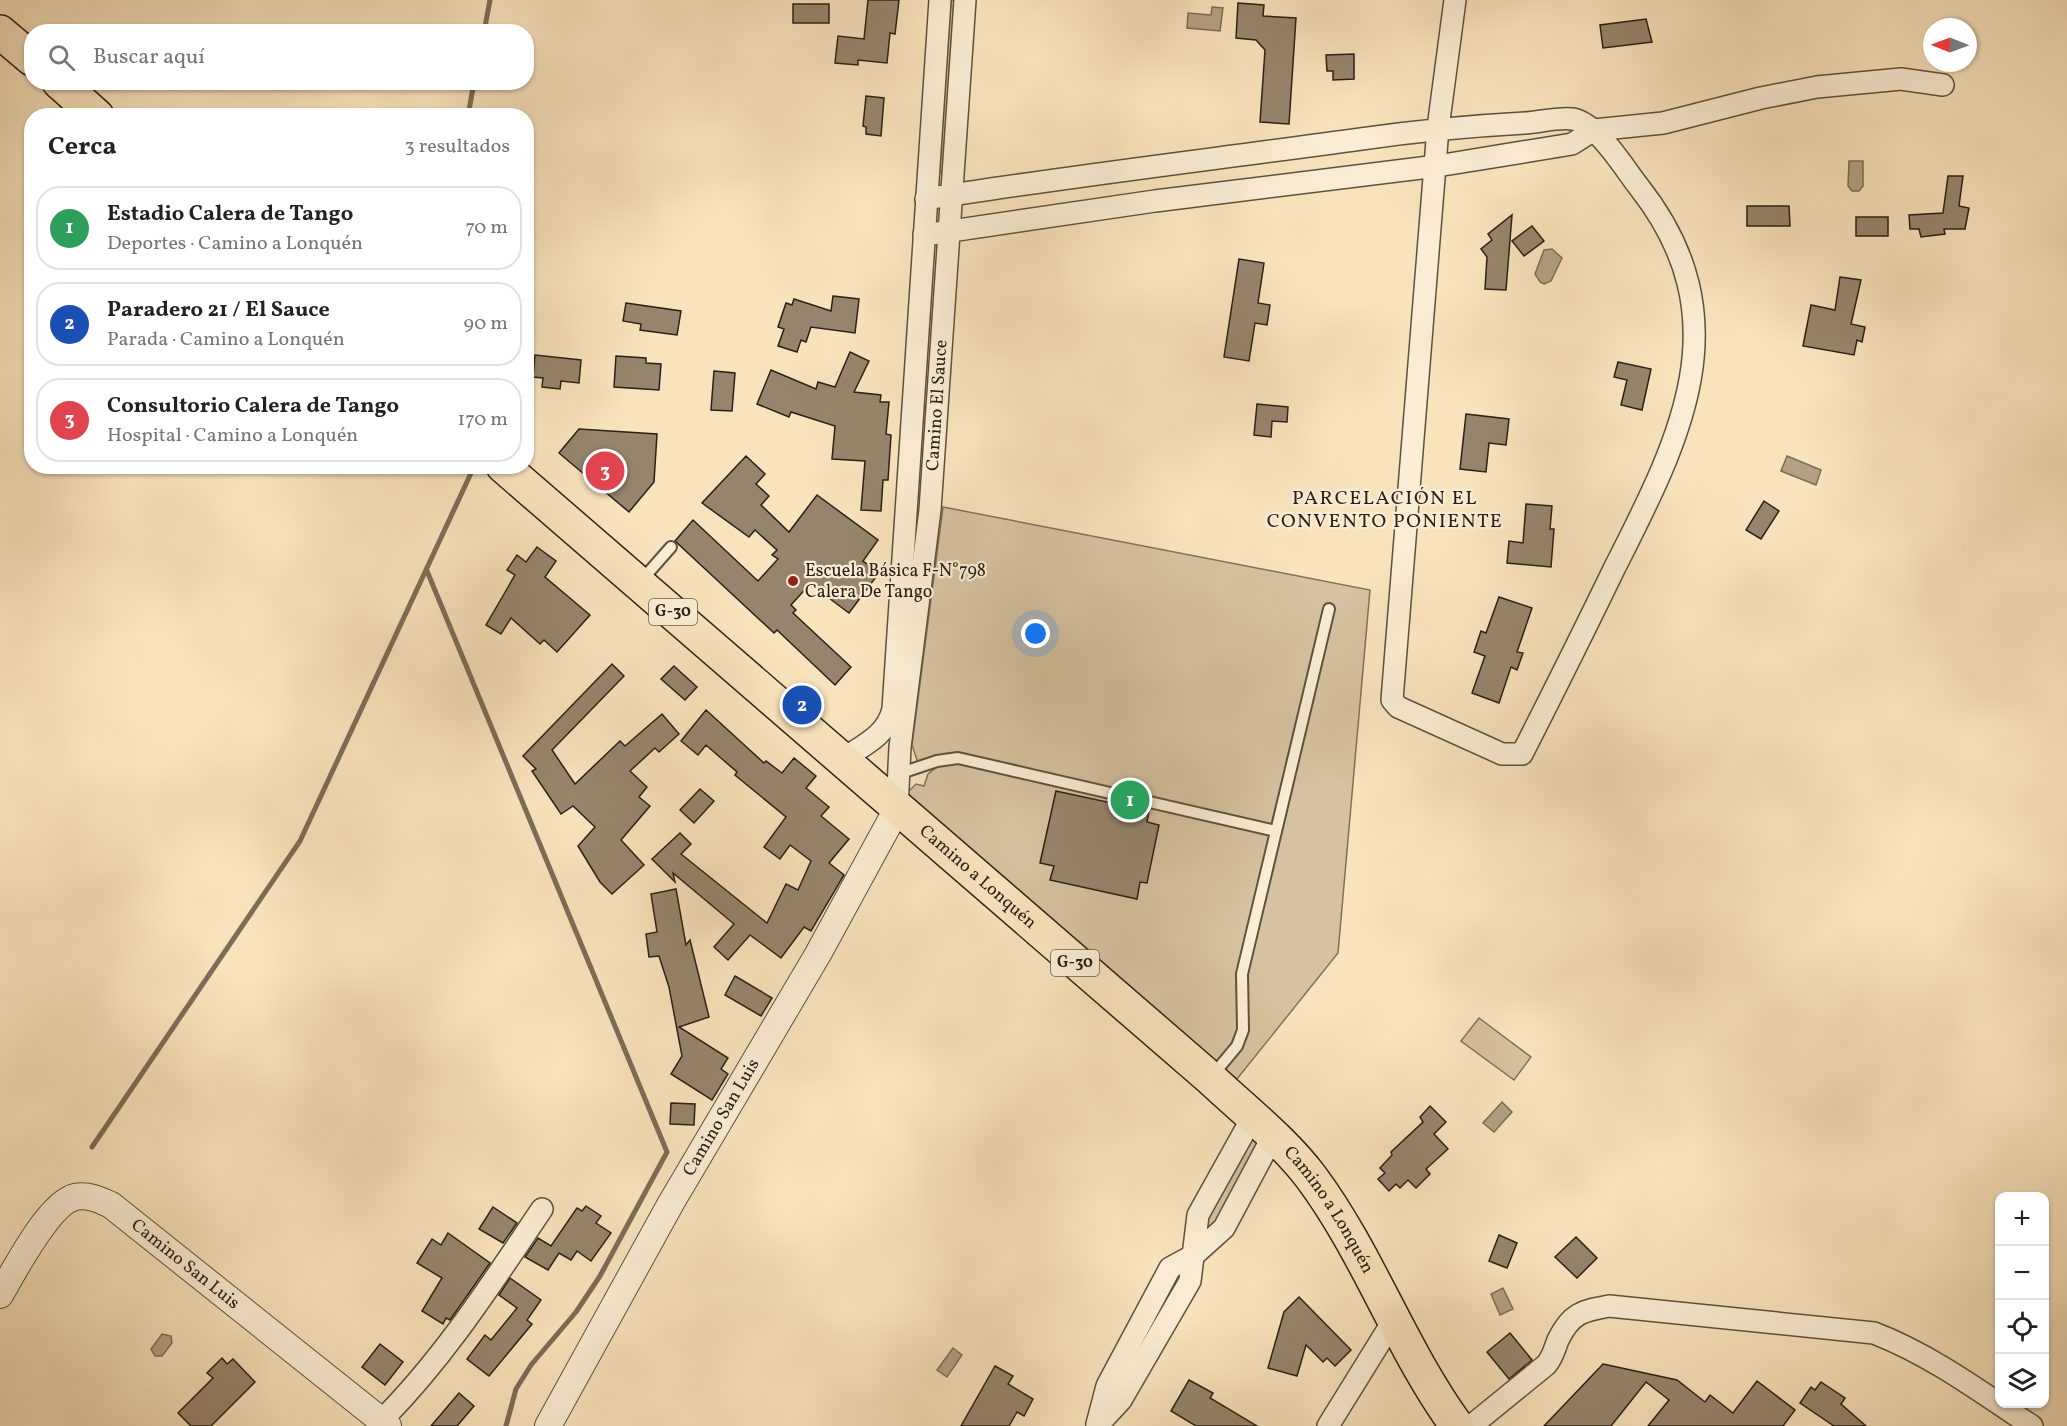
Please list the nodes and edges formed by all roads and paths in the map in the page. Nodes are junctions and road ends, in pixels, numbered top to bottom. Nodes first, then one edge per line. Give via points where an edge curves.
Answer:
1 (940, 0) edge
2 (965, 0) edge
3 (1455, 0) edge
4 (0, 32) edge
5 (24, 52) edge
6 (1943, 85) dead end
7 (67, 90) edge
8 (88, 108) edge
9 (1438, 128) junction
10 (1594, 130) junction
11 (1437, 166) junction
12 (1152, 167) junction
13 (951, 195) junction
14 (926, 199) junction
15 (1155, 201) junction
16 (949, 232) junction
17 (924, 235) junction
18 (512, 474) edge
19 (671, 547) dead end
20 (639, 583) junction
21 (1329, 609) dead end
22 (880, 735) junction
23 (900, 747) junction
24 (841, 760) junction
25 (898, 774) junction
26 (897, 809) junction
27 (1276, 831) junction
28 (1210, 1078) junction
29 (1263, 1127) junction
30 (542, 1209) dead end
31 (1194, 1255) junction
32 (0, 1295) edge
33 (1393, 1322) junction
34 (384, 1423) edge
35 (548, 1426) edge
36 (1097, 1426) edge
37 (1328, 1426) edge
38 (1456, 1426) edge
39 (1471, 1426) edge
40 (2032, 1426) edge

1 - 14 street, Camino El Sauce
2 - 13 street, Camino El Sauce
3 - 9 street
4 - 5 main road
6 - 10 street via 1901,79 1817,87 1663,123
7 - 8 main road
9 - 10 street via 1574,119
9 - 11 street
9 - 12 street
10 - 11 street via 1572,144
10 - 11 street via 1648,198 1680,256 1691,290 1695,327 1693,369 1683,412 1659,479 1522,754 1516,756 1502,754 1398,707 1392,700
11 - 15 street
12 - 13 street
12 - 15 street
13 - 14 street
13 - 16 street, Camino El Sauce
14 - 17 street, Camino El Sauce
15 - 16 street
16 - 17 street
16 - 23 street, Camino El Sauce via 930,510
17 - 22 street, Camino El Sauce via 893,709 891,720
18 - 20 main road, Camino a Lonquén / G-30
19 - 20 lane
20 - 24 main road, Camino a Lonquén / G-30
21 - 27 lane
22 - 23 street
22 - 24 street
23 - 25 street, Camino El Sauce
24 - 26 main road, Camino a Lonquén / G-30
25 - 26 street, Camino El Sauce
25 - 27 lane via 958,758
26 - 28 main road, Camino a Lonquén / G-30
26 - 35 street, Camino San Luis
27 - 28 lane via 1242,974 1243,1030 1237,1046
28 - 29 main road, Camino a Lonquén / G-30
29 - 31 street via 1224,1228
29 - 31 street via 1198,1215
29 - 33 main road, Camino a Lonquén / G-30 via 1311,1177 1328,1202
30 - 34 street via 478,1305
31 - 36 street via 1190,1281 1121,1400
32 - 34 street, Camino San Luis via 57,1207 76,1196 96,1198 111,1205
33 - 37 street
33 - 38 main road, Camino a Lonquén / G-30
39 - 40 street via 1546,1365 1573,1316 1583,1310 1609,1306 1874,1333 1947,1369

